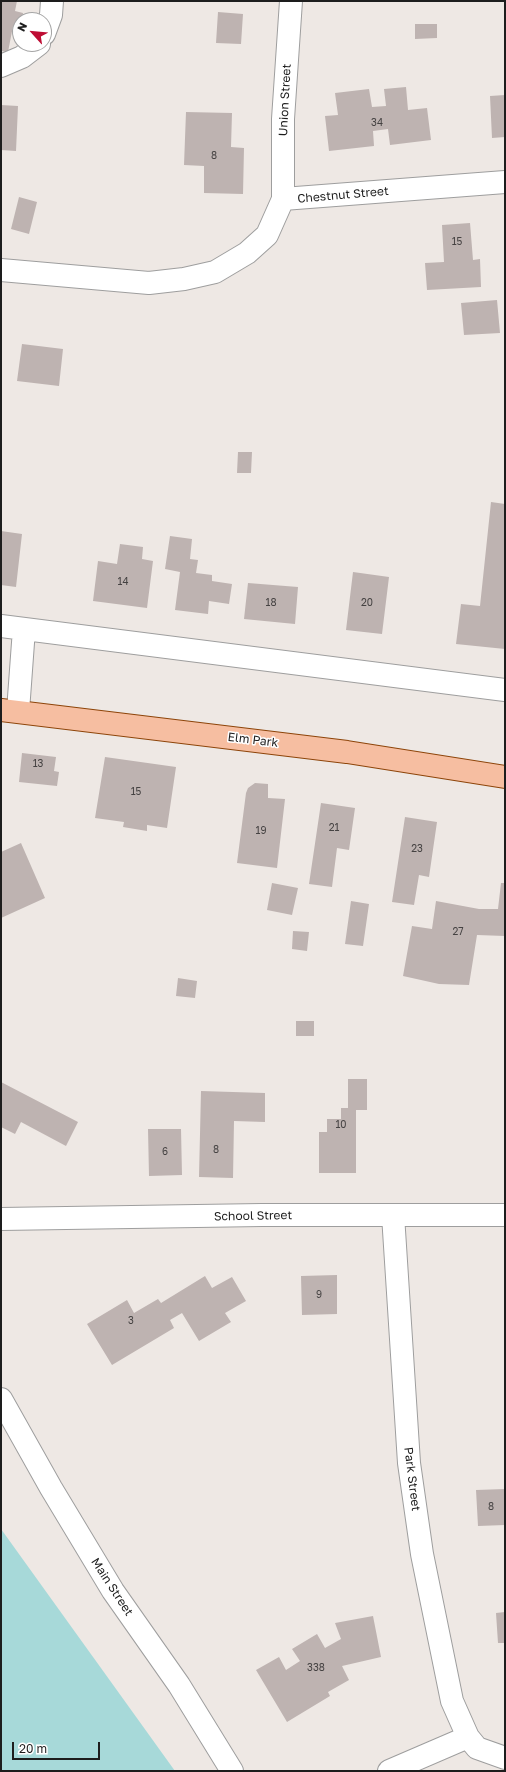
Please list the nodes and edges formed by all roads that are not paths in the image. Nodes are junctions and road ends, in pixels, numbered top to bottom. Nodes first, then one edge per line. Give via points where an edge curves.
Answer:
1 (52, 1) edge
2 (291, 1) edge
3 (51, 12) edge
4 (29, 52) edge
5 (1, 66) edge
6 (505, 182) edge
7 (283, 199) junction
8 (1, 270) edge
9 (1, 626) edge
10 (24, 629) junction
11 (505, 690) edge
12 (10, 710) edge
13 (505, 777) edge
14 (393, 1215) junction
15 (505, 1215) edge
16 (1, 1219) edge
17 (1, 1399) edge
18 (468, 1737) junction
19 (505, 1758) edge
20 (232, 1771) edge
21 (389, 1771) edge

1 - 3 street
2 - 7 street, Union Street via 283,120
4 - 5 street
6 - 7 street, Chestnut Street
7 - 8 street, Chestnut Street via 266,235 247,253 215,272 184,279 149,282
9 - 10 street
10 - 11 street
10 - 12 street
12 - 13 main road, Elm Park via 347,752
14 - 15 street, School Street
14 - 16 street, School Street
14 - 18 street, Park Street via 409,1463 422,1554 452,1701
17 - 20 street, Main Street via 113,1591 179,1685
18 - 19 street via 477,1748
18 - 21 street

